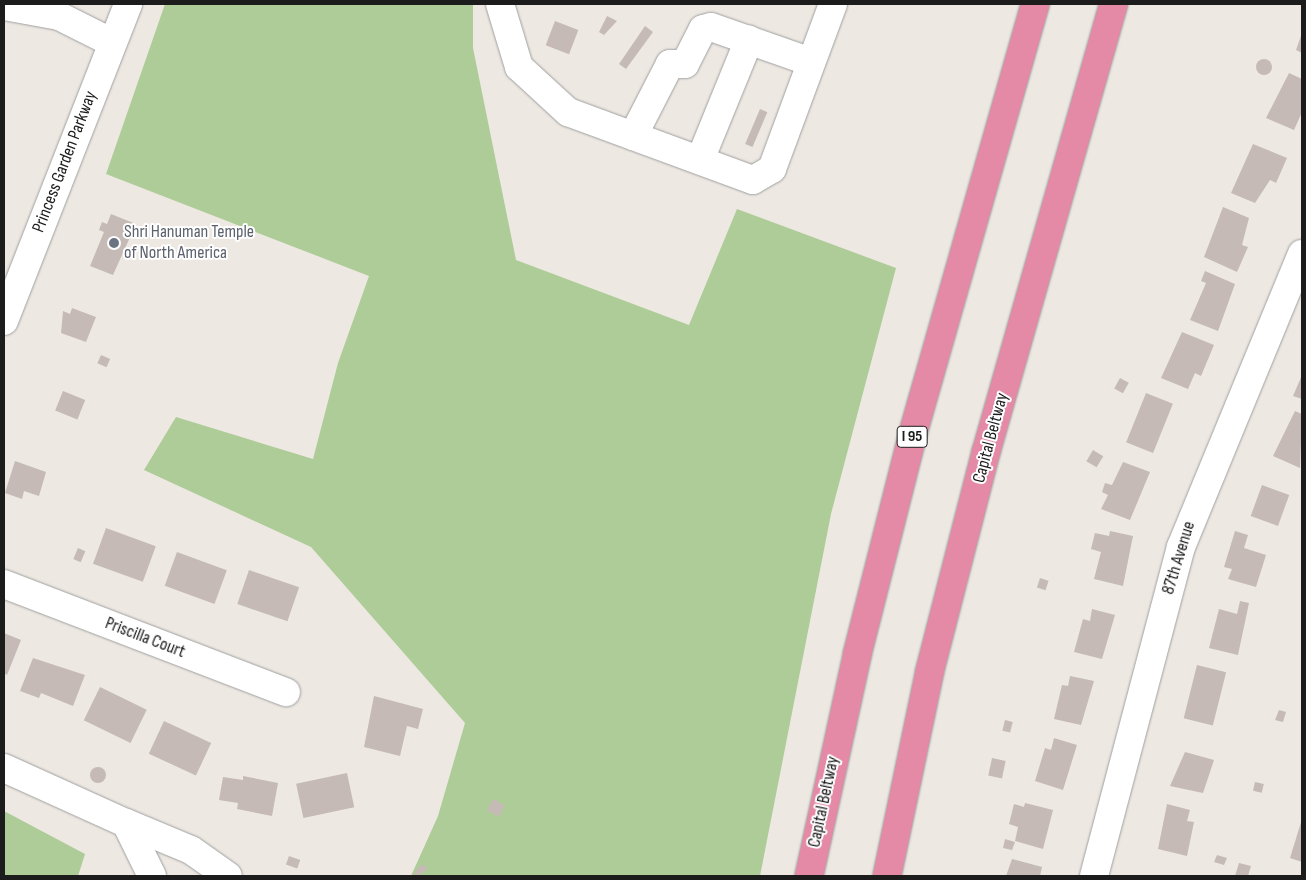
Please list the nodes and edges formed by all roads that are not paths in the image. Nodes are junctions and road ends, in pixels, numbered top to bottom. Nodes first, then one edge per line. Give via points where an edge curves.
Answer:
1 (128, 4) edge
2 (500, 4) edge
3 (833, 4) edge
4 (1035, 4) edge
5 (1114, 4) edge
6 (4, 6) edge
7 (749, 40) junction
8 (111, 42) junction
9 (811, 62) junction
10 (633, 136) junction
11 (700, 160) junction
12 (1302, 254) edge
13 (4, 321) edge
14 (4, 584) edge
15 (286, 692) dead end
16 (4, 768) edge
17 (126, 823) junction
18 (152, 876) edge
19 (228, 876) edge
20 (809, 876) edge
21 (887, 876) edge
22 (1094, 876) edge

1 - 8 street, Princess Garden Parkway
2 - 10 street via 520,67 568,112
3 - 9 street
4 - 20 highway, Capital Beltway / I 95 via 908,453 857,655
5 - 21 highway, Capital Beltway via 984,462 930,670
6 - 8 street via 59,16
7 - 9 street
7 - 10 street via 711,27 703,29 685,64 670,64
7 - 11 street
8 - 13 street, Princess Garden Parkway
9 - 11 street via 772,169 752,180
10 - 11 street
12 - 22 street, 87th Avenue via 1181,547
14 - 15 street, Priscilla Court
16 - 17 street
17 - 18 street
17 - 19 street via 191,850

